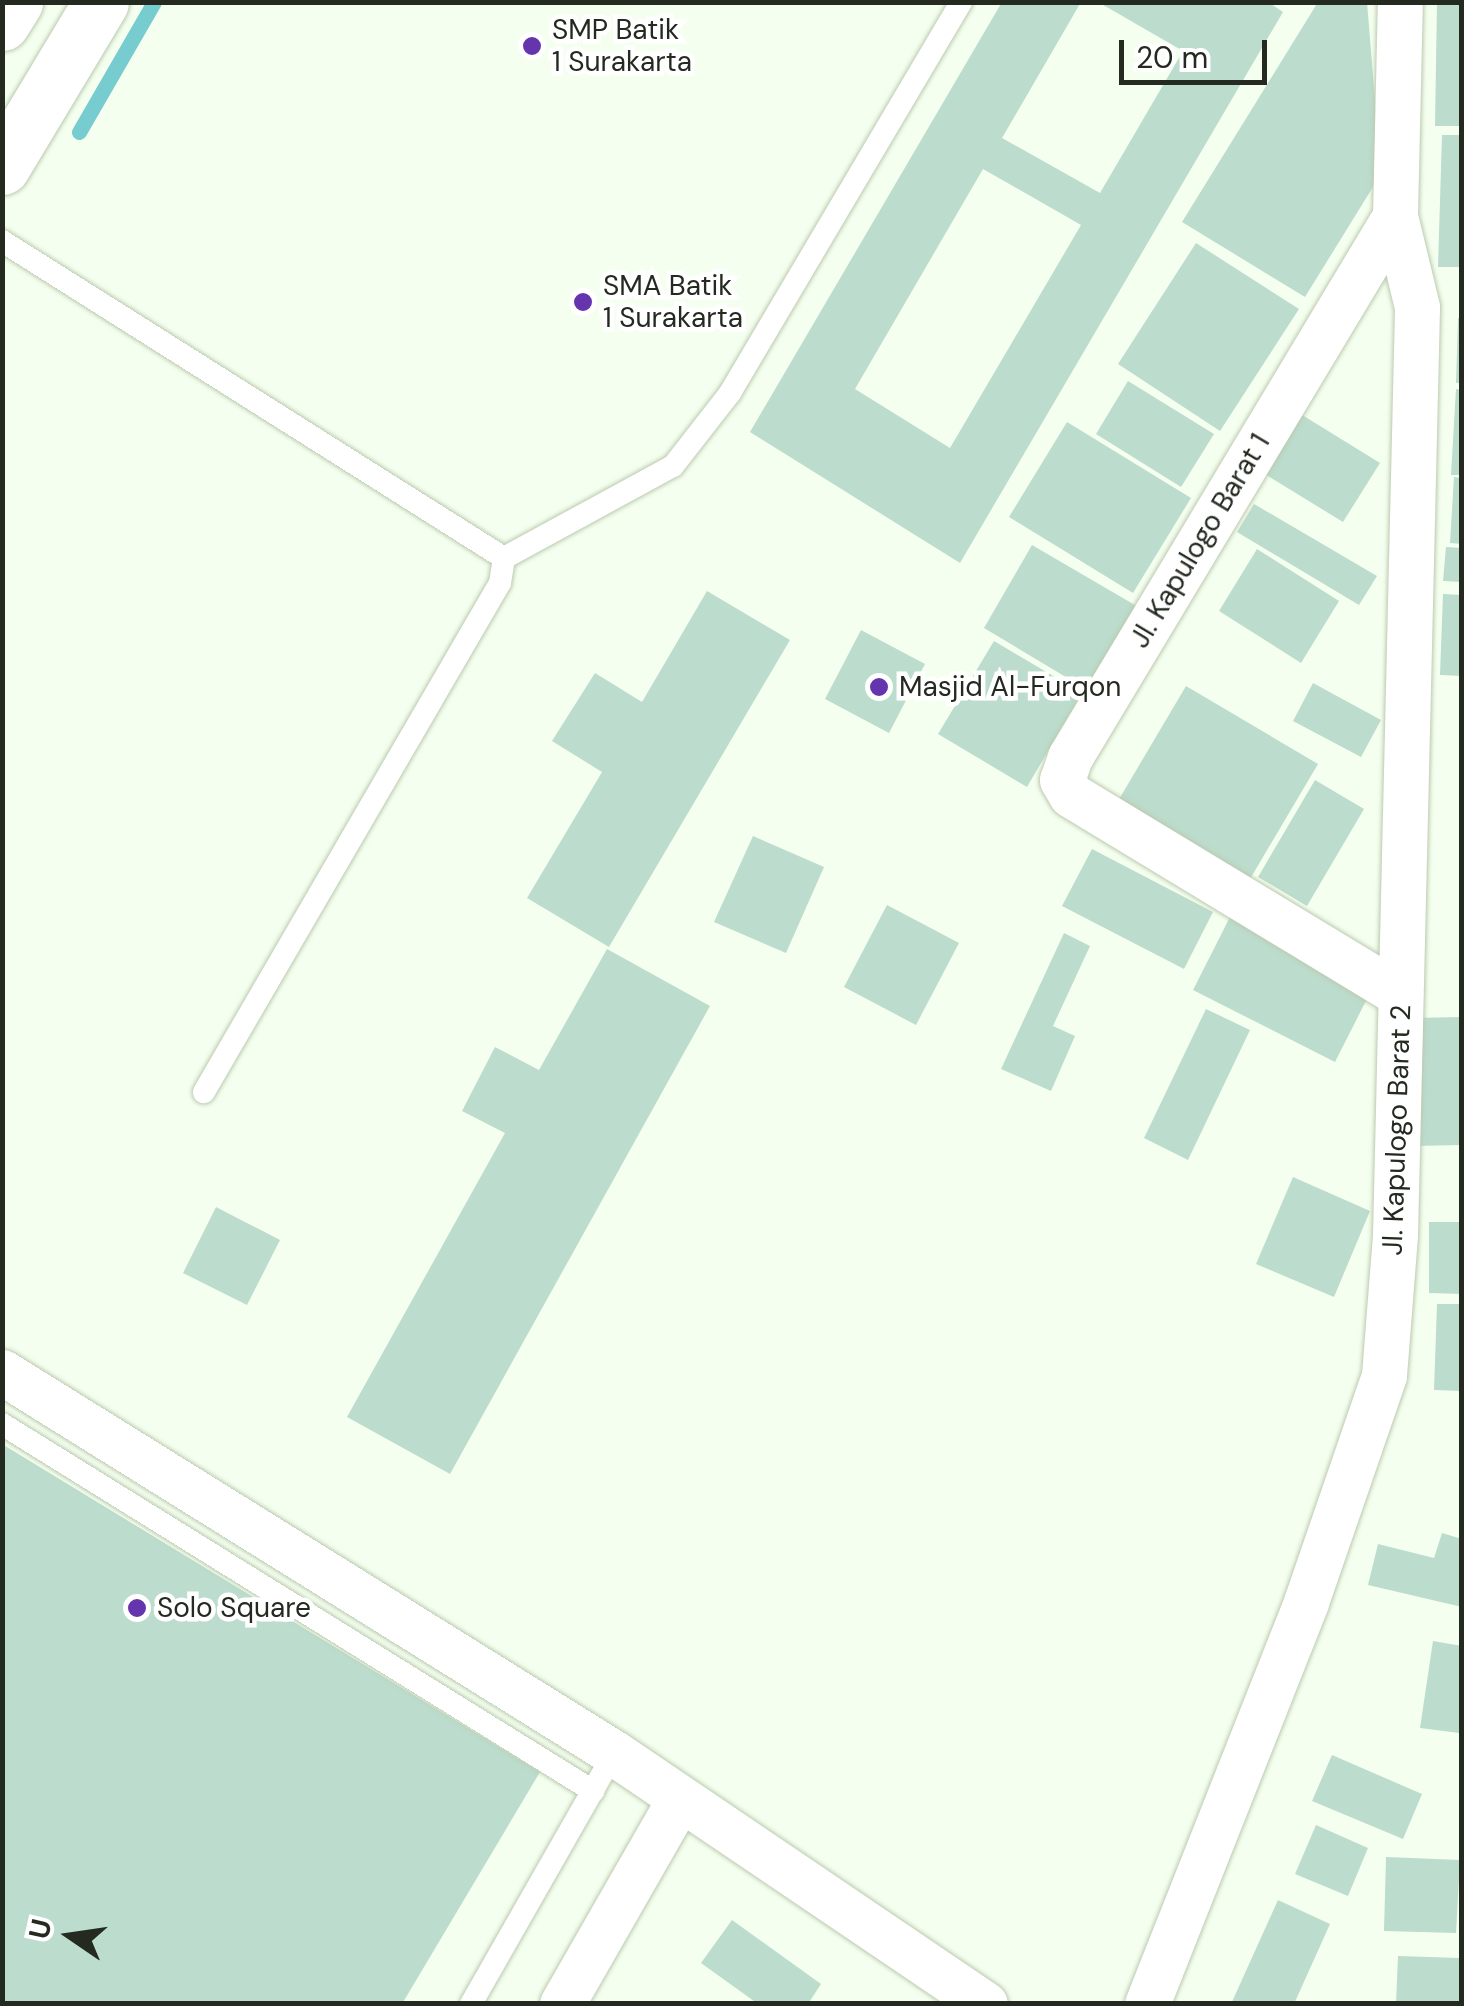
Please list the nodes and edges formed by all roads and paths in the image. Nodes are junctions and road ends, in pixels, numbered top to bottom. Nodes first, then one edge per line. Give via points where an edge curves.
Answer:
1 (16, 2) edge
2 (101, 2) edge
3 (960, 2) edge
4 (1400, 2) edge
5 (2, 23) edge
6 (2, 167) edge
7 (1396, 216) junction
8 (2, 240) edge
9 (504, 558) junction
10 (1400, 994) junction
11 (204, 1092) dead end
12 (2, 1372) edge
13 (2, 1424) edge
14 (604, 1772) junction
15 (680, 1800) junction
16 (471, 2004) edge
17 (562, 2004) edge
18 (984, 2004) edge
19 (1147, 2004) edge

1 - 5 main road
2 - 6 main road
3 - 9 lane via 730,394 673,466
4 - 7 street, Jl. Kapulogo Barat 2
7 - 10 street, Jl. Kapulogo Barat 2 via 1418,306
7 - 10 street, Jl. Kapulogo Barat 1 via 1062,780 1072,795
8 - 9 lane
9 - 11 lane via 500,583
10 - 19 street, Jl. Kapulogo Barat 2 via 1395,1235 1378,1402
12 - 14 street
13 - 14 lane
14 - 15 street
14 - 16 lane
15 - 17 street
15 - 18 street

